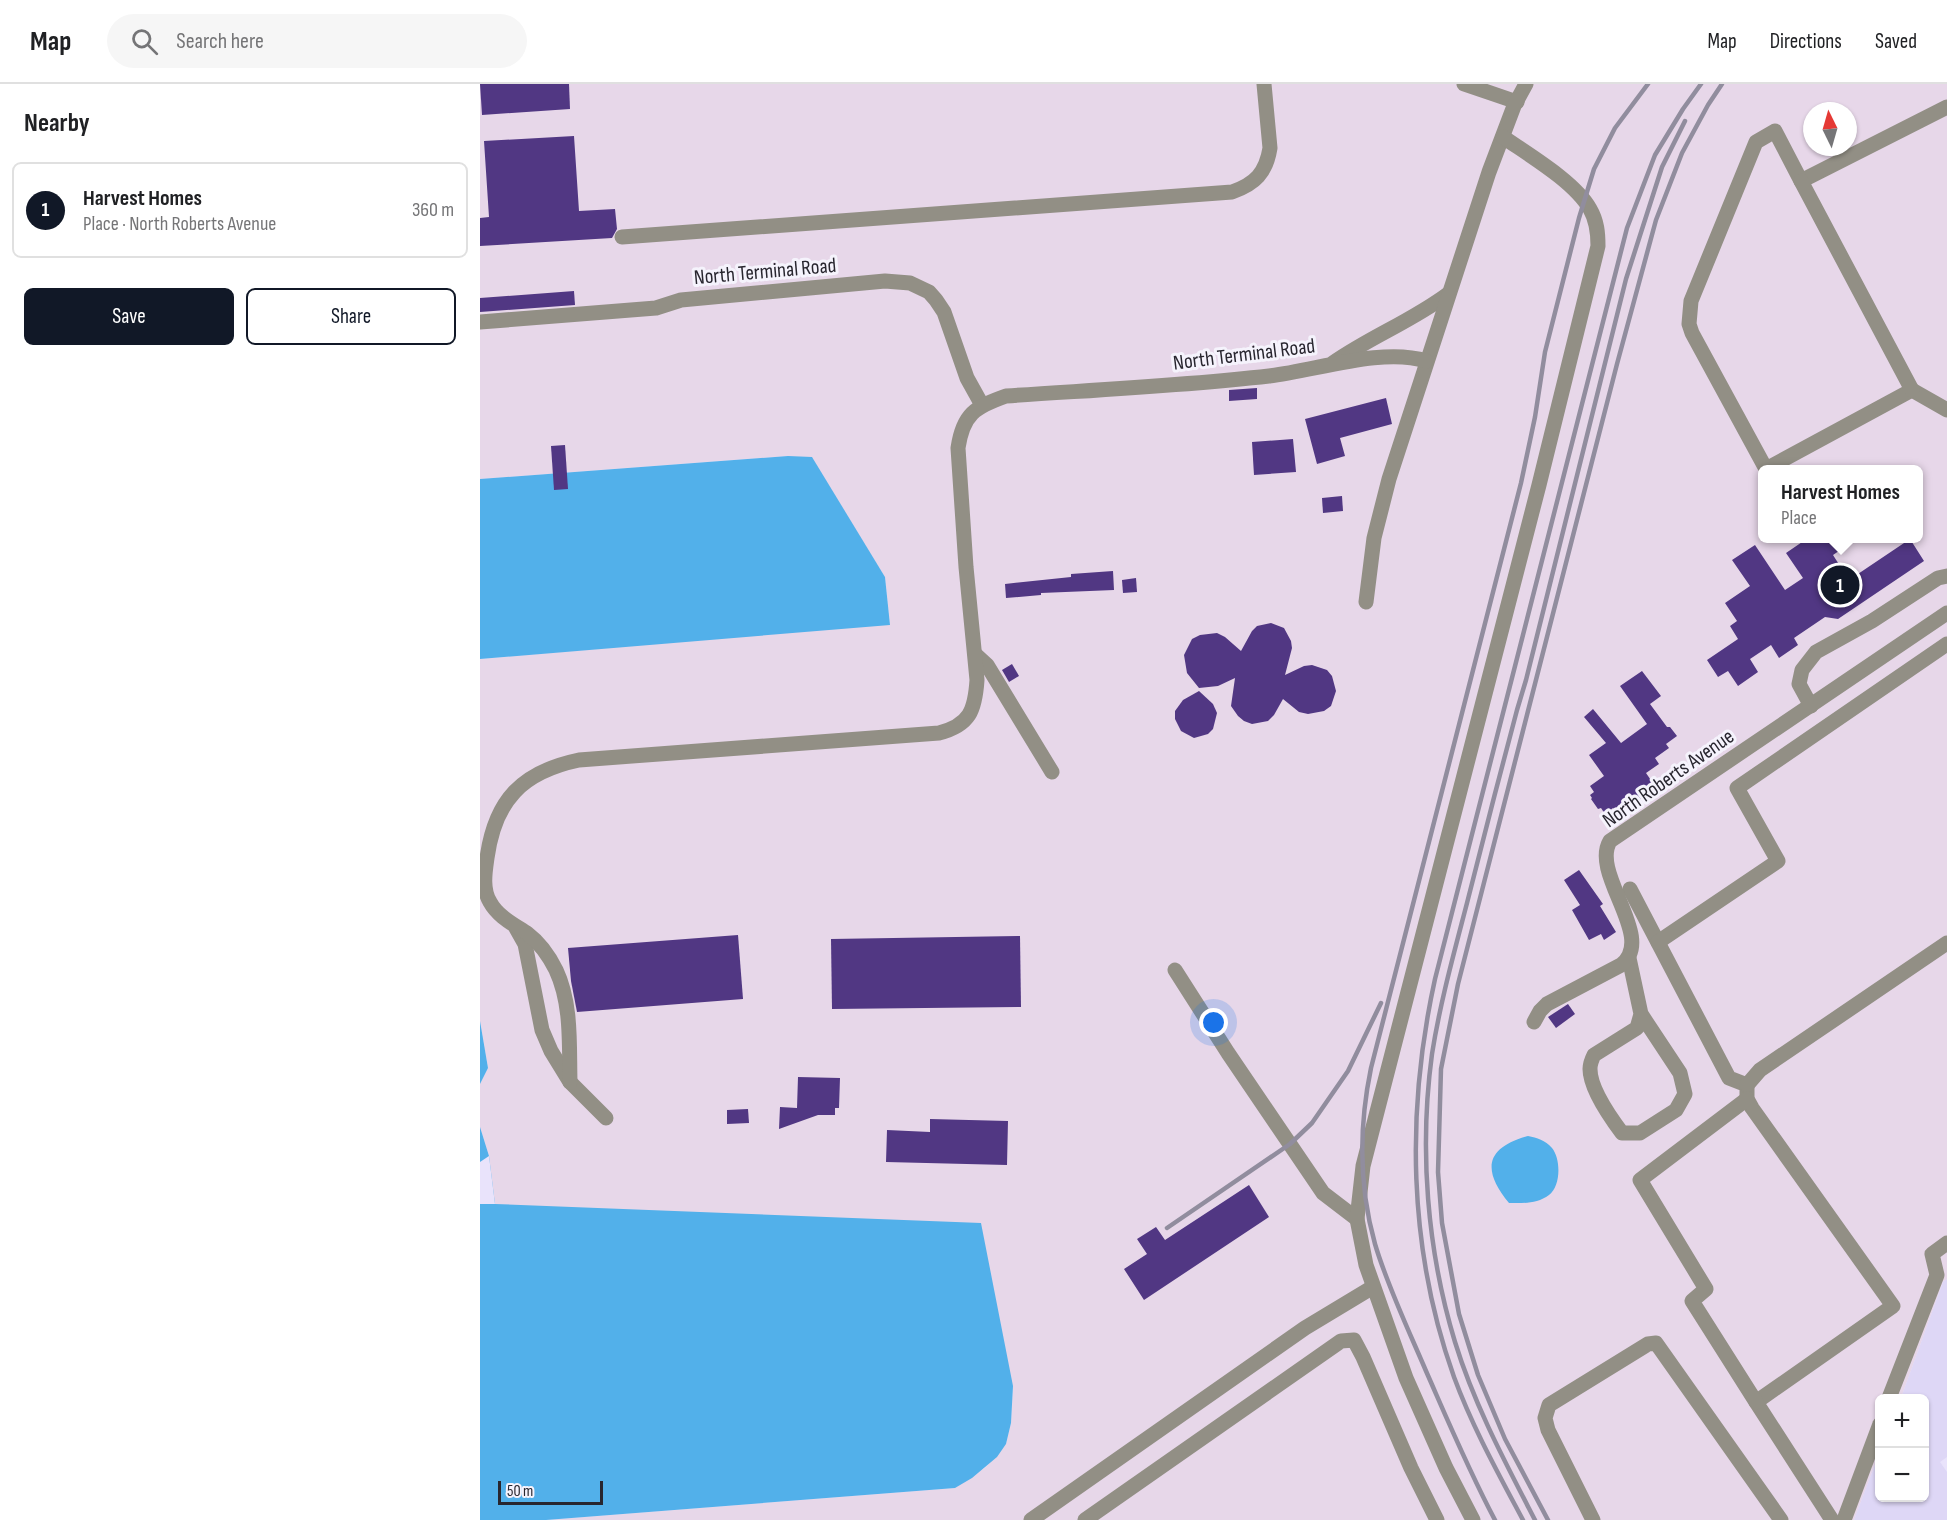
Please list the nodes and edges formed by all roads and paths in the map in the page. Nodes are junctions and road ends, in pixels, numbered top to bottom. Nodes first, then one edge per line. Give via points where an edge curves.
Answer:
1 (1264, 84) edge
2 (1464, 84) edge
3 (1526, 84) edge
4 (1518, 102) junction
5 (1947, 107) edge
6 (1503, 137) junction
7 (1801, 182) junction
8 (622, 237) dead end
9 (1448, 294) junction
10 (480, 322) edge
11 (1426, 361) junction
12 (1333, 363) junction
13 (1912, 390) junction
14 (982, 405) junction
15 (1947, 410) edge
16 (1764, 465) edge
17 (1773, 465) edge
18 (1947, 576) edge
19 (1366, 602) dead end
20 (1947, 613) edge
21 (1947, 644) edge
22 (975, 654) junction
23 (1811, 706) junction
24 (1052, 772) dead end
25 (1630, 889) dead end
26 (514, 925) junction
27 (1658, 942) junction
28 (1947, 943) edge
29 (1629, 958) junction
30 (1175, 970) dead end
31 (1641, 1014) junction
32 (1534, 1022) dead end
33 (570, 1082) junction
34 (1747, 1092) junction
35 (606, 1118) dead end
36 (1357, 1220) junction
37 (1947, 1243) edge
38 (1373, 1287) junction
39 (1891, 1394) edge
40 (1756, 1402) junction
41 (1875, 1437) edge
42 (1031, 1520) edge
43 (1085, 1520) edge
44 (1437, 1520) edge
45 (1473, 1520) edge
46 (1593, 1520) edge
47 (1781, 1520) edge
48 (1832, 1520) edge
49 (1844, 1520) edge

1 - 8 street via 1268,158 1254,182 1232,192
2 - 4 street
3 - 4 street
4 - 6 street
5 - 7 street
6 - 9 street
6 - 36 street via 1542,163 1585,202 1598,230 1598,246 1363,1166
7 - 13 street
7 - 16 street via 1775,131 1756,142 1692,301 1692,333
9 - 11 street
9 - 12 street, North Terminal Road via 1429,309
10 - 14 street, North Terminal Road via 656,308 681,300 885,281 910,284 929,292 944,312 967,378
11 - 12 street, North Terminal Road via 1393,356
11 - 19 street via 1384,495
12 - 14 street, North Terminal Road via 1267,376 1006,396
13 - 15 street
13 - 17 street
14 - 22 street via 960,432 958,448
18 - 23 street via 1816,652 1802,670 1799,684
20 - 23 street, North Roberts Avenue
21 - 27 street via 1737,788 1778,861
22 - 24 street via 987,665
22 - 26 street via 977,680 972,711 963,723 939,733 579,760 542,771 516,790 503,806 489,843 487,896 498,913
23 - 29 street, North Roberts Avenue via 1610,841 1605,857 1630,925
25 - 27 street
26 - 33 street via 525,944 542,1030
26 - 33 street via 543,948 564,990
27 - 34 street via 1729,1078
28 - 34 street via 1760,1070
29 - 31 street, North Roberts Avenue
29 - 32 street via 1547,1004
30 - 36 street via 1323,1193
31 - 31 street via 1637,1028 1594,1055 1590,1067 1592,1082 1622,1133 1640,1133 1676,1110 1685,1094 1680,1073
33 - 35 street
34 - 40 street via 1640,1180 1706,1289 1692,1301
34 - 40 street via 1752,1108 1893,1306
36 - 38 street
37 - 39 street via 1932,1254 1937,1275
38 - 42 street via 1305,1328
38 - 45 street via 1410,1388
40 - 48 street
41 - 49 street
43 - 44 street via 1341,1341 1354,1340
46 - 47 street via 1548,1430 1545,1418 1549,1405 1648,1344 1656,1343

